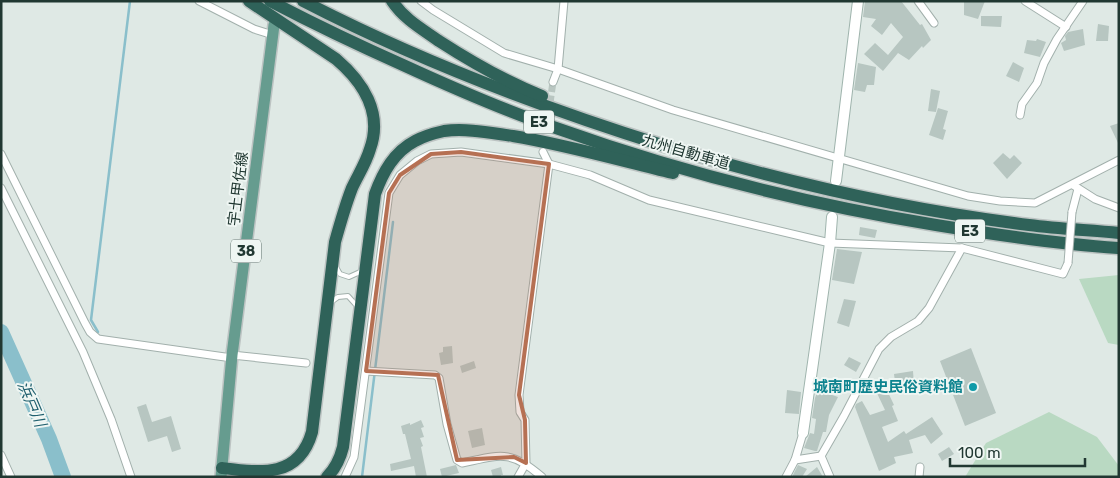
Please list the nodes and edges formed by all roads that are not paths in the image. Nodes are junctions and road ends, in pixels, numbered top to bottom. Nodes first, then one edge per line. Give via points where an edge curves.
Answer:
1 (199, 1) edge
2 (249, 1) edge
3 (270, 1) edge
4 (303, 1) edge
5 (392, 1) edge
6 (421, 1) edge
7 (564, 1) edge
8 (858, 1) edge
9 (918, 1) edge
10 (1025, 1) edge
11 (1083, 1) edge
12 (934, 23) dead end
13 (1066, 27) junction
14 (274, 30) joint
15 (558, 69) junction
16 (553, 82) tunnel mouth
17 (1020, 115) dead end
18 (543, 152) tunnel mouth
19 (1, 154) edge
20 (838, 157) junction
21 (1119, 160) edge
22 (718, 162) junction
23 (549, 164) junction
24 (836, 181) dead end
25 (1076, 187) junction
26 (1, 188) edge
27 (822, 204) junction
28 (1119, 208) edge
29 (832, 217) dead end
30 (1119, 233) edge
31 (830, 243) junction
32 (962, 248) junction
33 (1118, 248) edge
34 (333, 259) junction
35 (366, 264) junction
36 (328, 305) junction
37 (360, 312) junction
38 (232, 357) junction
39 (306, 364) dead end
40 (366, 371) junction
41 (803, 433) joint
42 (1, 455) edge
43 (820, 456) junction
44 (795, 460) junction
45 (526, 463) junction
46 (920, 467) dead end
47 (221, 473) edge
48 (11, 477) edge
49 (131, 477) edge
50 (327, 477) edge
51 (345, 477) edge
52 (518, 477) edge
53 (542, 477) edge
54 (786, 477) edge
55 (830, 477) edge
56 (919, 477) edge

1 - 14 street via 254,29
2 - 34 highway via 348,69 367,95 372,109 372,142 342,213
3 - 27 highway, 九州自動車道 / E3 via 462,92 555,128 709,175
4 - 22 highway, 九州自動車道 / E3 via 468,77 557,111
5 - 22 highway via 414,24 498,77 560,104
6 - 15 street via 504,53
7 - 15 street
8 - 20 street
9 - 12 street
10 - 13 street
11 - 13 street
13 - 17 street via 1044,63 1037,83 1022,104
14 - 38 main road, 宇土甲佐線 / 38
15 - 16 street
15 - 20 street via 673,110
18 - 23 street
19 - 38 street via 90,332 98,339
20 - 24 street
20 - 25 street via 968,196 1000,201 1035,203
21 - 25 street
22 - 30 highway, 九州自動車道 / E3 via 874,200 1029,225
23 - 31 street via 590,175 649,200
23 - 40 street via 461,152 431,154 400,175 389,193
23 - 45 street via 519,395 520,412 525,420
25 - 28 street
25 - 32 street, bridge via 1068,263 1063,274
26 - 49 street via 76,338 111,419
27 - 33 highway, 九州自動車道 / E3 via 982,233
27 - 35 highway via 818,210 553,143 486,132 445,131 415,141 393,158 385,170 376,194
29 - 31 street
31 - 32 street
31 - 41 street
32 - 43 street via 929,308 918,321 891,337 879,349
34 - 35 lane via 344,277 360,272
34 - 36 highway
35 - 37 highway
36 - 37 lane via 338,297 348,296
36 - 47 highway via 312,432 304,454 288,468 276,472
37 - 50 highway via 343,447 340,459
38 - 39 street
38 - 47 main road, 宇土甲佐線 / 38
40 - 45 street via 436,375 457,460 462,463 491,457 514,457
40 - 51 street via 354,457
41 - 44 street
42 - 48 street
43 - 44 street
43 - 55 street
44 - 54 street
45 - 52 street
45 - 53 street
46 - 56 street

